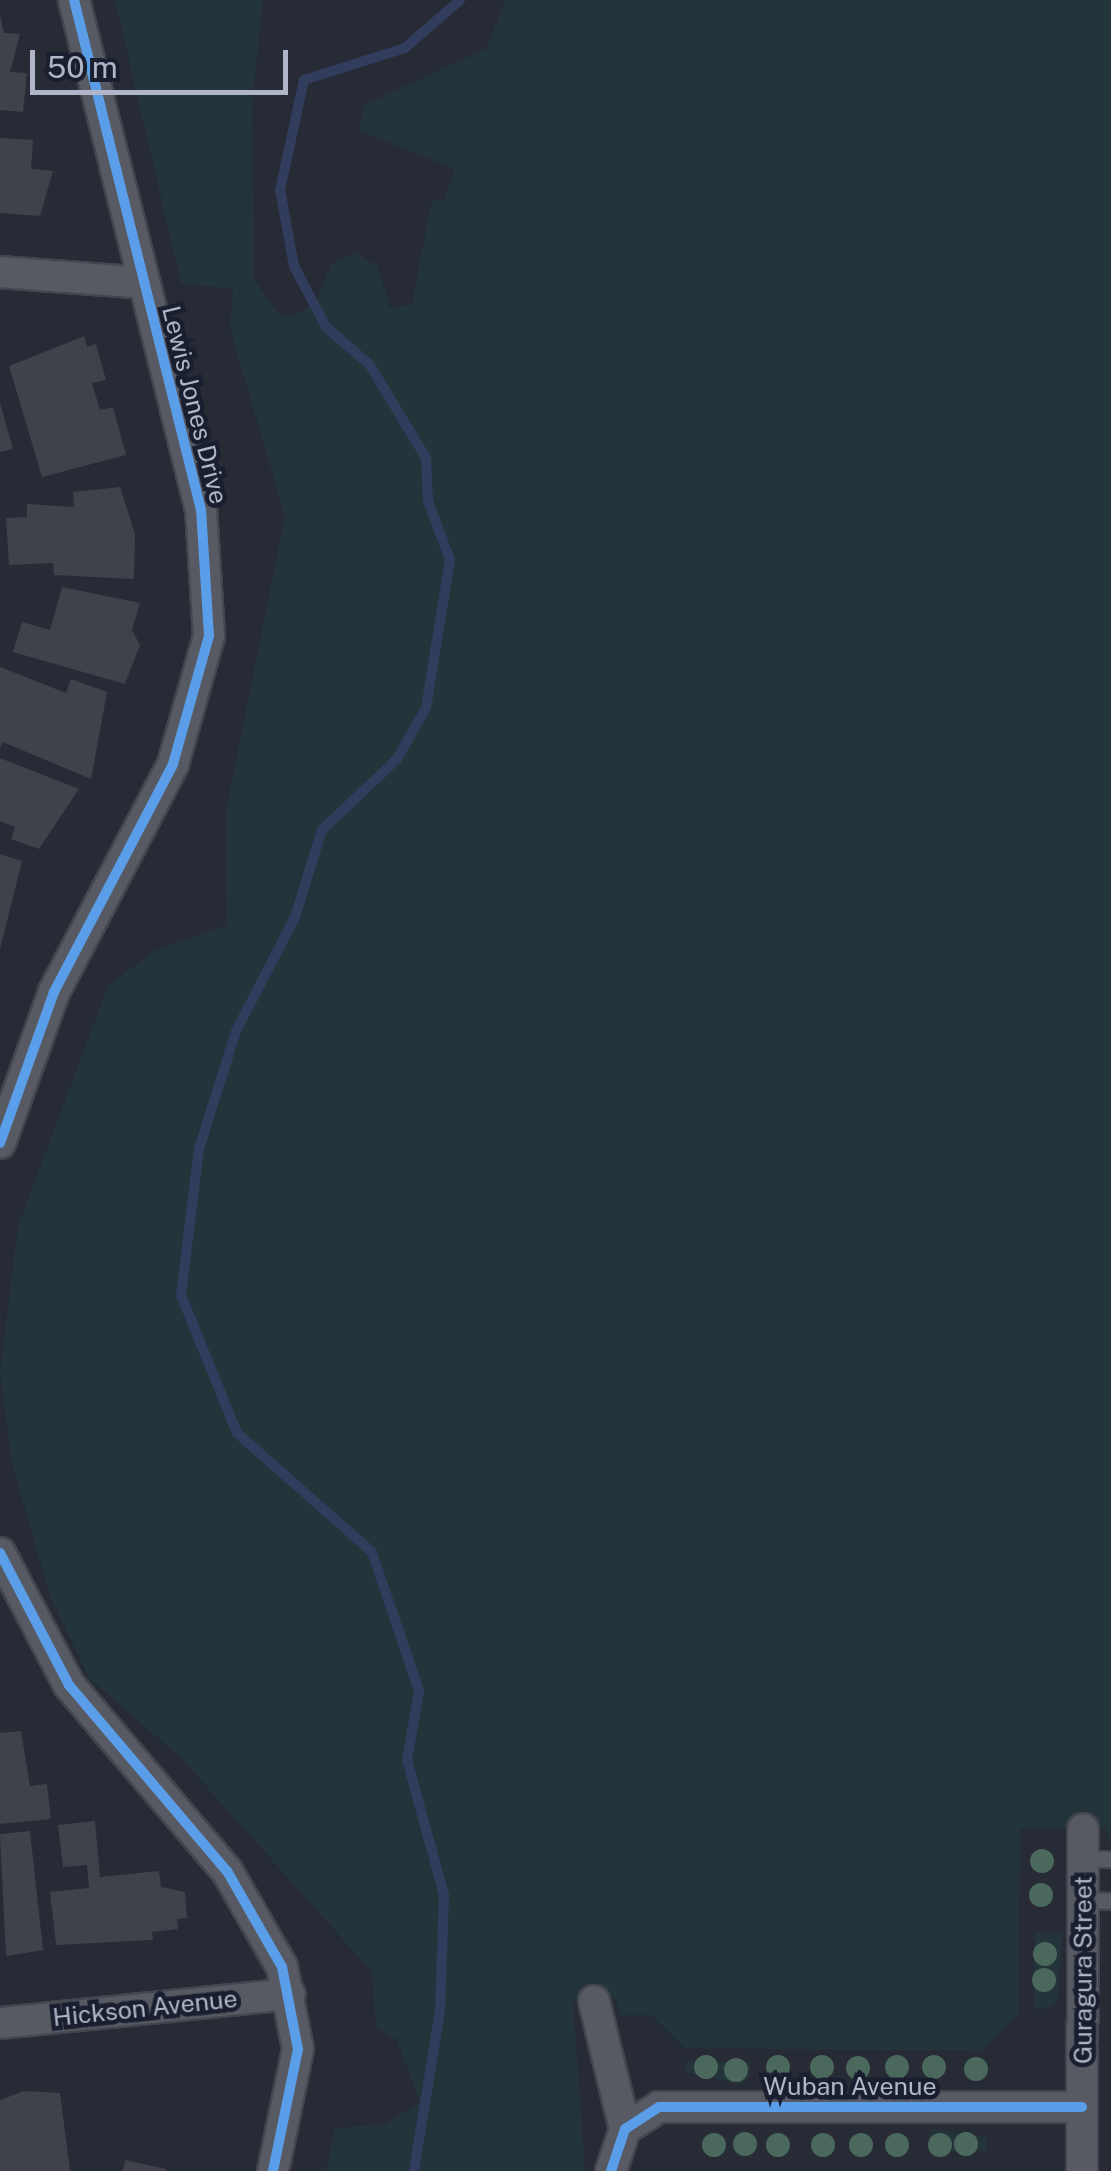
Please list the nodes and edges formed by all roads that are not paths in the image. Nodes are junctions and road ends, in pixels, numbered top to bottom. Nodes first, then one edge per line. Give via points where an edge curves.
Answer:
1 (74, 0) edge
2 (0, 272) edge
3 (145, 283) junction
4 (0, 1143) edge
5 (0, 1553) edge
6 (1093, 1849) edge
7 (1097, 1900) edge
8 (290, 1994) junction
9 (594, 2001) dead end
10 (0, 2023) edge
11 (1082, 2108) junction
12 (625, 2129) junction
13 (273, 2171) edge
14 (611, 2171) edge
15 (1082, 2171) edge

1 - 3 street, Lewis Jones Drive
2 - 3 street
3 - 4 street, Lewis Jones Drive via 208,552 204,666 173,764 54,992
5 - 8 street via 69,1685 242,1892
6 - 7 street, Guragura Street
7 - 11 street, Guragura Street
8 - 10 street, Hickson Avenue
8 - 13 street via 296,2076
9 - 12 street
11 - 12 street, Wuban Avenue via 667,2106
11 - 15 street, Guragura Street
12 - 14 street

